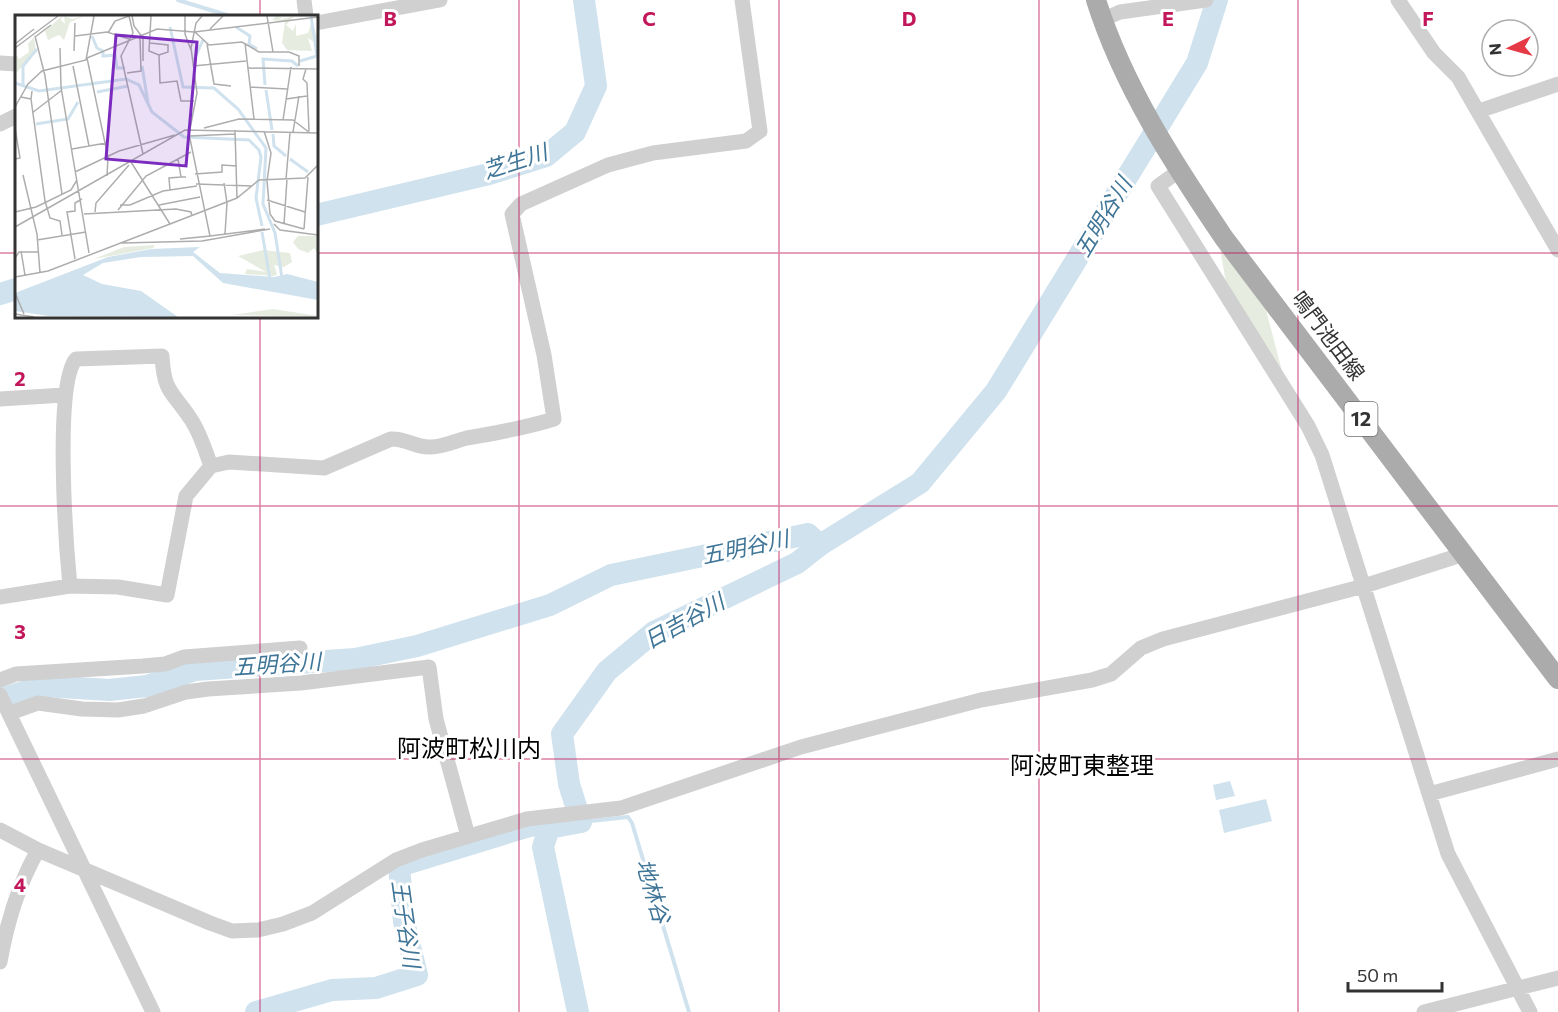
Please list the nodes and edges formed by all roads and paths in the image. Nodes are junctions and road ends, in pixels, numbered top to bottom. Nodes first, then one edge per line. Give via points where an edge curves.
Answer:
1 (304, 0) edge
2 (440, 0) edge
3 (742, 0) edge
4 (1096, 0) edge
5 (1206, 0) edge
6 (1398, 0) edge
7 (1184, 2) edge
8 (306, 15) edge
9 (1102, 20) junction
10 (318, 22) edge
11 (0, 63) edge
12 (15, 64) edge
13 (1558, 84) edge
14 (1479, 111) junction
15 (15, 116) edge
16 (0, 124) edge
17 (1175, 163) junction
18 (1558, 250) edge
19 (64, 395) junction
20 (0, 399) edge
21 (211, 466) junction
22 (1464, 554) junction
23 (70, 586) junction
24 (1364, 586) junction
25 (0, 597) edge
26 (300, 648) dead end
27 (1558, 678) edge
28 (0, 680) edge
29 (6, 705) edge
30 (1558, 759) edge
31 (1429, 794) junction
32 (0, 830) edge
33 (468, 836) junction
34 (38, 850) junction
35 (86, 871) junction
36 (0, 962) edge
37 (1558, 978) edge
38 (1517, 987) junction
39 (153, 1012) edge
40 (1424, 1012) edge
41 (1530, 1012) edge

1 - 8 street
2 - 10 street
3 - 21 street via 760,131 746,141 653,153 608,165 521,204 512,214 544,355 554,419 507,433 433,447 417,447 402,438 391,439 324,468 229,462
4 - 9 main road, 鳴門池田線 / 12
5 - 7 street
6 - 14 street via 1434,53 1458,77
7 - 9 street via 1120,12
9 - 17 main road, 鳴門池田線 / 12 via 1114,52
11 - 12 street
13 - 14 street
14 - 18 street
15 - 16 street
17 - 22 main road, 鳴門池田線 / 12 via 1224,238
17 - 24 street via 1158,186 1308,426 1322,455
19 - 20 street
19 - 21 street via 69,367 76,359 162,356 168,392 191,420
19 - 23 street via 64,532
21 - 23 street via 186,496 167,595 118,587
22 - 24 street
22 - 27 main road, 鳴門池田線 / 12
23 - 25 street
24 - 31 street
24 - 33 street via 1163,639 1141,648 1110,674 1092,680 981,700 801,747 621,808 542,817
26 - 28 street via 184,657 143,666 16,674
29 - 33 street via 38,703 118,710 208,688 301,683 429,667 436,719
29 - 35 street
30 - 31 street
31 - 38 street via 1448,854
32 - 34 street
33 - 35 street via 396,860 312,913 258,930 232,931
34 - 35 street
34 - 36 street via 23,876
35 - 39 street
37 - 38 street
38 - 40 street
38 - 41 street

